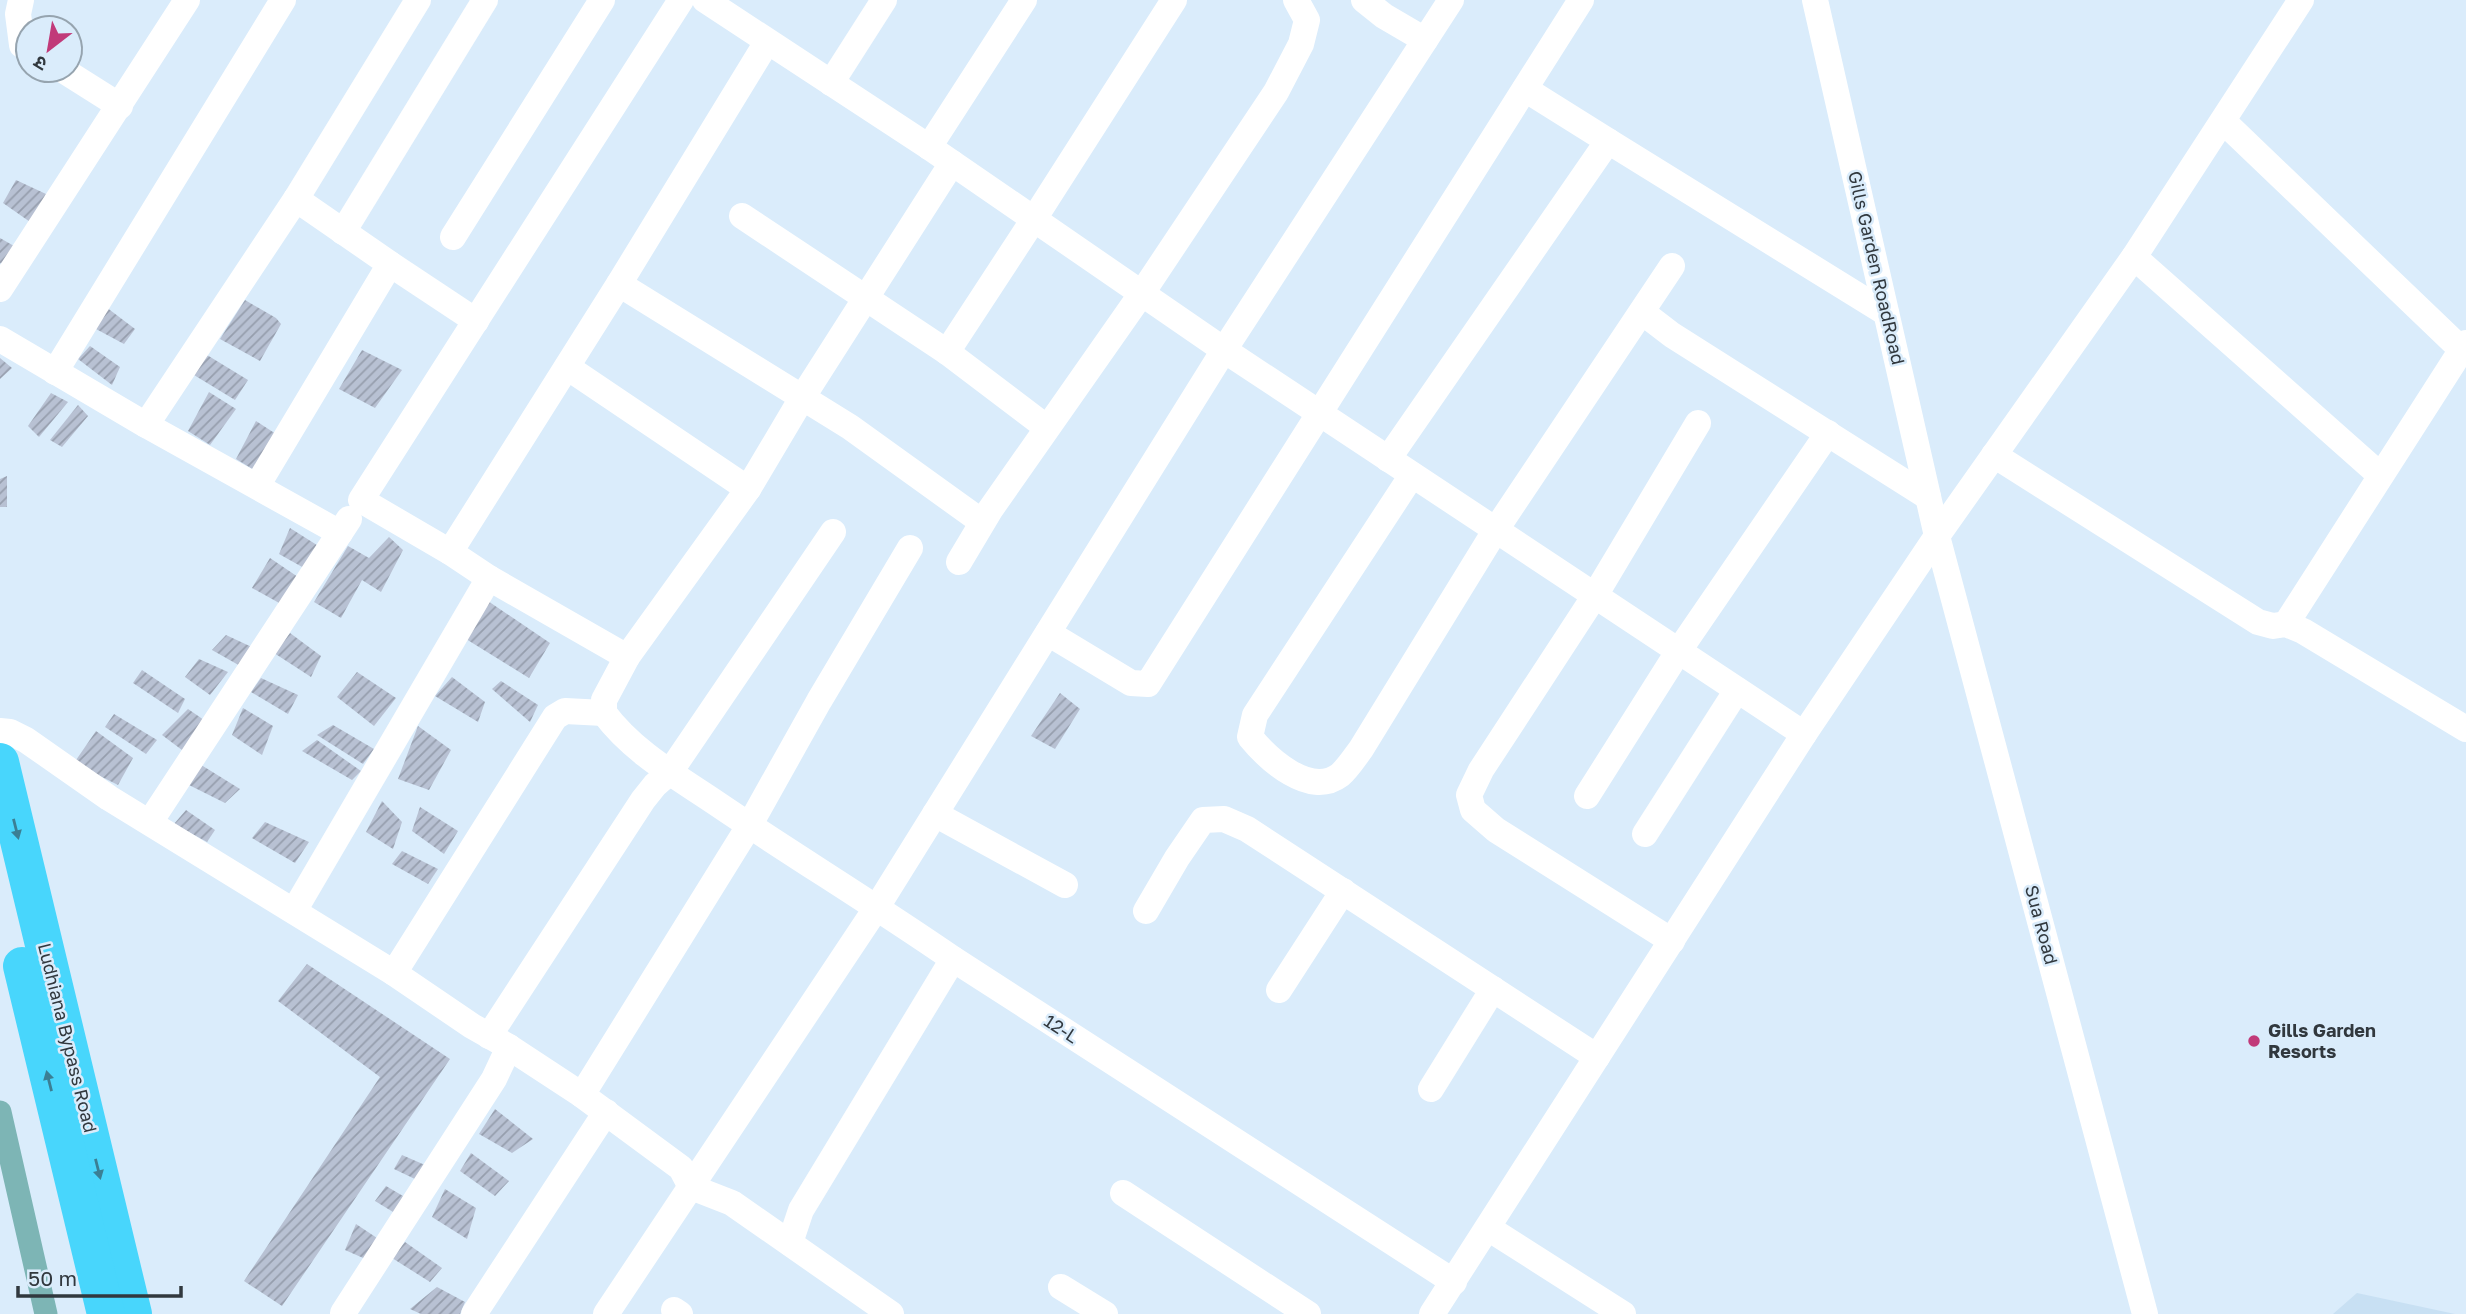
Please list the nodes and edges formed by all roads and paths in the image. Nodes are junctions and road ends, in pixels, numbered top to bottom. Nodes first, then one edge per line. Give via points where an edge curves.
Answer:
1 (187, 0) edge
2 (282, 0) edge
3 (418, 0) edge
4 (485, 0) edge
5 (602, 0) edge
6 (681, 0) edge
7 (705, 0) edge
8 (884, 0) edge
9 (1024, 0) edge
10 (1174, 0) edge
11 (1296, 0) edge
12 (1364, 0) edge
13 (1451, 0) edge
14 (1581, 0) edge
15 (1815, 0) edge
16 (2301, 0) edge
17 (742, 10) edge
18 (1424, 40) junction
19 (767, 42) junction
20 (84, 83) edge
21 (831, 83) junction
22 (1525, 89) junction
23 (120, 106) junction
24 (2223, 121) junction
25 (1608, 141) junction
26 (929, 147) junction
27 (952, 163) junction
28 (296, 199) junction
29 (742, 216) dead end
30 (1034, 219) junction
31 (343, 232) junction
32 (453, 237) dead end
33 (2134, 257) junction
34 (390, 264) junction
35 (1672, 266) dead end
36 (619, 284) junction
37 (0, 289) edge
38 (1142, 293) junction
39 (866, 300) junction
40 (1642, 312) junction
41 (1886, 313) junction
42 (476, 321) junction
43 (0, 340) edge
44 (2464, 346) edge
45 (1224, 350) junction
46 (947, 352) junction
47 (567, 367) junction
48 (55, 372) junction
49 (802, 398) junction
50 (1321, 413) junction
51 (1699, 423) dead end
52 (146, 425) junction
53 (1046, 427) junction
54 (1828, 433) junction
55 (1994, 455) junction
56 (1388, 459) junction
57 (1412, 475) junction
58 (2380, 475) junction
59 (257, 486) junction
60 (748, 489) junction
61 (1928, 496) junction
62 (361, 500) junction
63 (982, 523) junction
64 (1495, 531) junction
65 (833, 532) dead end
66 (340, 533) junction
67 (1937, 536) junction
68 (910, 548) dead end
69 (450, 552) junction
70 (959, 562) dead end
71 (489, 578) junction
72 (1594, 597) junction
73 (2286, 624) junction
74 (1048, 634) junction
75 (1678, 652) junction
76 (627, 657) junction
77 (1737, 690) junction
78 (604, 713) junction
79 (2466, 729) edge
80 (0, 731) edge
81 (1804, 734) junction
82 (0, 762) edge
83 (670, 772) junction
84 (1587, 796) dead end
85 (936, 814) junction
86 (150, 822) junction
87 (749, 826) junction
88 (1645, 834) dead end
89 (0, 876) edge
90 (1065, 885) dead end
91 (1343, 891) junction
92 (877, 907) junction
93 (294, 911) junction
94 (1146, 911) dead end
95 (1672, 941) junction
96 (953, 959) junction
97 (394, 972) junction
98 (1493, 989) junction
99 (1279, 990) dead end
100 (499, 1041) junction
101 (1597, 1057) junction
102 (1431, 1088) dead end
103 (582, 1095) junction
104 (606, 1112) junction
105 (691, 1187) junction
106 (1122, 1193) dead end
107 (1488, 1228) junction
108 (790, 1243) junction
109 (1454, 1282) junction
110 (1061, 1287) dead end
111 (106, 1314) edge
112 (134, 1314) edge
113 (343, 1314) edge
114 (474, 1314) edge
115 (606, 1314) edge
116 (891, 1314) edge
117 (1105, 1314) edge
118 (1308, 1314) edge
119 (1432, 1314) edge
120 (1623, 1314) edge
121 (2145, 1314) edge

1 - 23 street
2 - 48 street
3 - 28 street
4 - 31 street
5 - 32 street
6 - 42 street
7 - 17 street
8 - 21 street
9 - 26 street
10 - 30 street
11 - 38 street via 1307,20 1301,44 1276,92
12 - 18 street
13 - 18 street
14 - 22 street
15 - 41 street, Gills Garden RoadRoad
16 - 24 street
17 - 19 street
18 - 45 street
19 - 21 street
19 - 36 street
20 - 23 street
21 - 26 street
22 - 25 street
22 - 50 street
23 - 37 street
24 - 33 street
24 - 44 street
25 - 41 street
25 - 56 street
26 - 27 street
27 - 30 street
27 - 39 street
28 - 31 street
28 - 52 street
29 - 39 street
30 - 38 street
30 - 46 street
31 - 34 street
33 - 55 street
33 - 58 street
34 - 42 street
34 - 59 street
35 - 40 street
36 - 47 street
36 - 49 street
38 - 45 street
38 - 53 street
39 - 46 street
39 - 49 street
40 - 54 street
40 - 64 street
41 - 61 street, Gills Garden RoadRoad
42 - 62 street
43 - 48 street
44 - 58 street
45 - 50 street
45 - 74 street
46 - 53 street
47 - 60 street
47 - 69 street
48 - 52 street
49 - 60 street
49 - 63 street via 850,427
50 - 56 street
50 - 74 street via 1148,684 1131,683
51 - 72 street
52 - 59 street
53 - 63 street
54 - 61 street
54 - 75 street
55 - 67 street
55 - 73 street via 2258,621
56 - 57 street
57 - 64 street
57 - 64 street via 1255,715 1250,737 1265,755 1296,776 1319,783 1339,775 1361,749
58 - 73 street
59 - 66 street
60 - 76 street
61 - 67 street, Gills Garden RoadRoad
62 - 66 street
62 - 69 street
63 - 70 street
64 - 72 street
65 - 83 street
66 - 86 street
67 - 81 street
67 - 121 street, Sua Road
68 - 87 street
69 - 71 street
71 - 76 street
71 - 93 street
72 - 75 street
72 - 95 street via 1469,795 1473,810 1496,830
73 - 79 street
74 - 85 street
75 - 77 street
75 - 84 street
76 - 78 street via 604,700
77 - 81 street
77 - 88 street
78 - 83 street, 12-L via 630,743
78 - 97 street via 565,711 555,717
80 - 86 street via 26,740
81 - 95 street
82 -> 112 highway, Ludhiana Bypass Road
83 - 87 street, 12-L
83 - 100 street via 643,800
85 - 90 street
85 - 92 street
86 - 93 street
87 - 92 street, 12-L
87 - 103 street
111 -> 89 highway, Ludhiana Bypass Road
91 - 94 street via 1247,829 1224,819 1203,820
91 - 98 street
91 - 99 street
92 - 96 street, 12-L
92 - 105 street
93 - 97 street
95 - 101 street
96 - 108 street via 802,1210
96 - 109 street, 12-L
97 - 100 street
98 - 101 street
98 - 102 street
100 - 103 street
100 - 113 street via 495,1079
101 - 107 street
103 - 104 street
104 - 105 street via 681,1168
104 - 114 street
105 - 108 street via 732,1203
105 - 115 street
106 - 118 street
107 - 109 street
107 - 120 street
108 - 116 street
109 - 119 street
110 - 117 street

